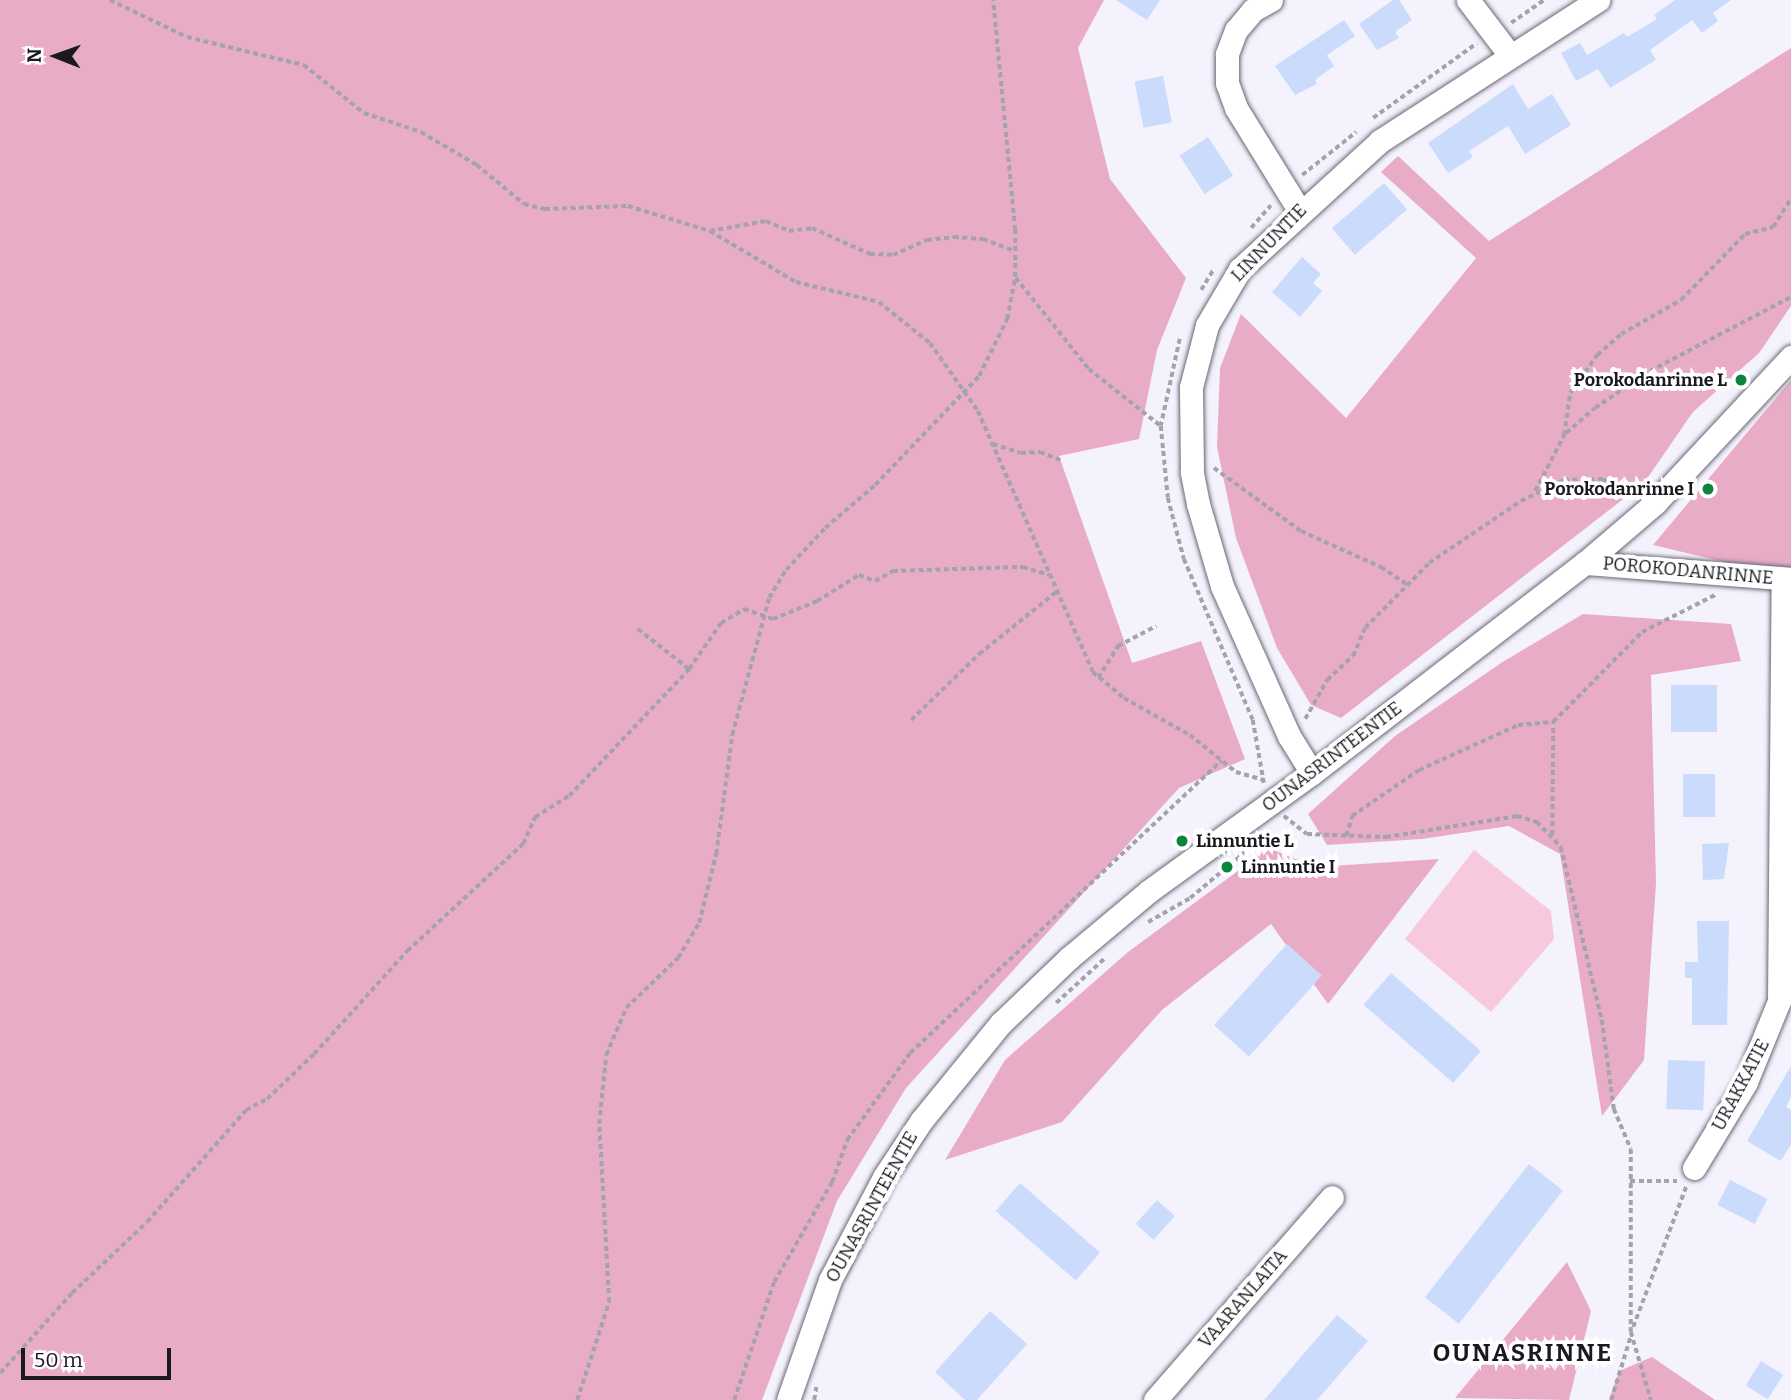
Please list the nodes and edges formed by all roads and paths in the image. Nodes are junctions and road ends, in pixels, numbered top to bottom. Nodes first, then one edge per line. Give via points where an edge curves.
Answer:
1 (110, 0) edge
2 (992, 0) edge
3 (1271, 0) edge
4 (1468, 0) edge
5 (1544, 0) edge
6 (1598, 0) edge
7 (1497, 32) junction
8 (1509, 54) junction
9 (1285, 190) junction
10 (1791, 198) edge
11 (1298, 210) junction
12 (710, 231) junction
13 (1241, 239) dead end
14 (1015, 251) junction
15 (1215, 268) dead end
16 (1015, 277) junction
17 (1791, 297) edge
18 (1195, 303) dead end
19 (1184, 328) dead end
20 (1791, 357) edge
21 (966, 391) junction
22 (1161, 426) junction
23 (1564, 435) junction
24 (993, 443) junction
25 (1192, 458) junction
26 (1060, 460) dead end
27 (1535, 493) junction
28 (1652, 505) junction
29 (1585, 562) junction
30 (1049, 575) junction
31 (1787, 579) edge
32 (1409, 586) junction
33 (1056, 592) junction
34 (1719, 593) dead end
35 (761, 617) junction
36 (1156, 626) dead end
37 (638, 629) dead end
38 (689, 670) junction
39 (1098, 678) junction
40 (912, 720) dead end
41 (1553, 722) junction
42 (1289, 736) junction
43 (1312, 773) junction
44 (1275, 826) dead end
45 (1266, 834) dead end
46 (1552, 835) junction
47 (1346, 836) junction
48 (1140, 926) dead end
49 (1112, 952) dead end
50 (1054, 1005) dead end
51 (1692, 1173) junction
52 (1630, 1181) junction
53 (1332, 1197) dead end
54 (1631, 1332) junction
55 (0, 1373) edge
56 (817, 1381) dead end
57 (577, 1400) edge
58 (788, 1400) edge
59 (814, 1400) edge
60 (1154, 1400) edge
61 (1611, 1400) edge
62 (1651, 1400) edge

1 - 12 path via 187,37 304,65 364,113 421,132 477,165 524,204 545,209 628,206
2 - 14 path
3 - 9 street via 1253,10 1236,30 1227,54 1227,83 1236,108
4 - 7 street
5 - 7 path
6 - 8 street, LINNUNTIE
7 - 8 street
7 - 9 path via 1426,77
8 - 11 street, LINNUNTIE via 1380,141
9 - 11 street
9 - 13 path
10 - 23 path via 1773,227 1745,233 1681,300 1640,322 1597,355 1570,393
11 - 25 street, LINNUNTIE via 1240,269 1207,326 1191,387
12 - 14 path via 766,221 789,231 812,228 870,254 892,255 927,240 954,237 983,239
12 - 21 path via 796,282 879,302 930,343
14 - 16 path
15 - 18 path
16 - 21 path via 1003,331
16 - 22 path via 1089,369
17 - 23 path via 1650,371
19 - 22 path via 1173,354
20 - 28 street, OUNASRINTEENTIE
21 - 24 path
21 - 35 path via 786,570
22 - 39 path via 1175,531 1252,720 1264,780 1236,772 1190,735
23 - 27 path
24 - 26 path
24 - 30 path
25 - 32 path via 1301,531 1381,567
25 - 42 street, LINNUNTIE via 1198,504 1222,586
27 - 28 path via 1564,480 1602,479
27 - 32 path via 1429,563
28 - 29 street, OUNASRINTEENTIE
29 - 31 street, POROKODANRINNE
29 - 43 street, OUNASRINTEENTIE
30 - 33 path
30 - 35 path via 1023,567 893,571 875,581 859,575 817,601 773,619
31 - 51 street, URAKKATIE via 1779,1001 1746,1083
32 - 42 path via 1365,628 1353,656 1327,680
33 - 39 path via 1086,662
33 - 40 path via 978,654
34 - 41 path via 1642,632
35 - 38 path via 744,609 721,623
35 - 57 path via 732,735 716,854 699,923 678,958 626,1008 606,1055 599,1124 610,1302
36 - 39 path via 1118,646
37 - 38 path
38 - 55 path via 569,796 535,817 523,844 407,951 314,1054 267,1099 246,1110 147,1222 72,1293
41 - 46 path
41 - 47 path via 1518,724 1419,770 1352,816
42 - 43 street, LINNUNTIE
43 - 58 street, OUNASRINTEENTIE via 1149,891 1069,958 1001,1023 957,1075 920,1121 855,1228 811,1324
44 - 47 path via 1285,818 1307,834
45 - 48 path via 1190,898
46 - 47 path via 1537,822 1517,816 1414,836
46 - 52 path via 1561,847 1572,883 1602,1020 1615,1109 1631,1149
49 - 50 path
51 - 52 path
51 - 54 path
52 - 54 path
53 - 60 street, VAARANLAITA
54 - 61 path
54 - 62 path
56 - 59 path

